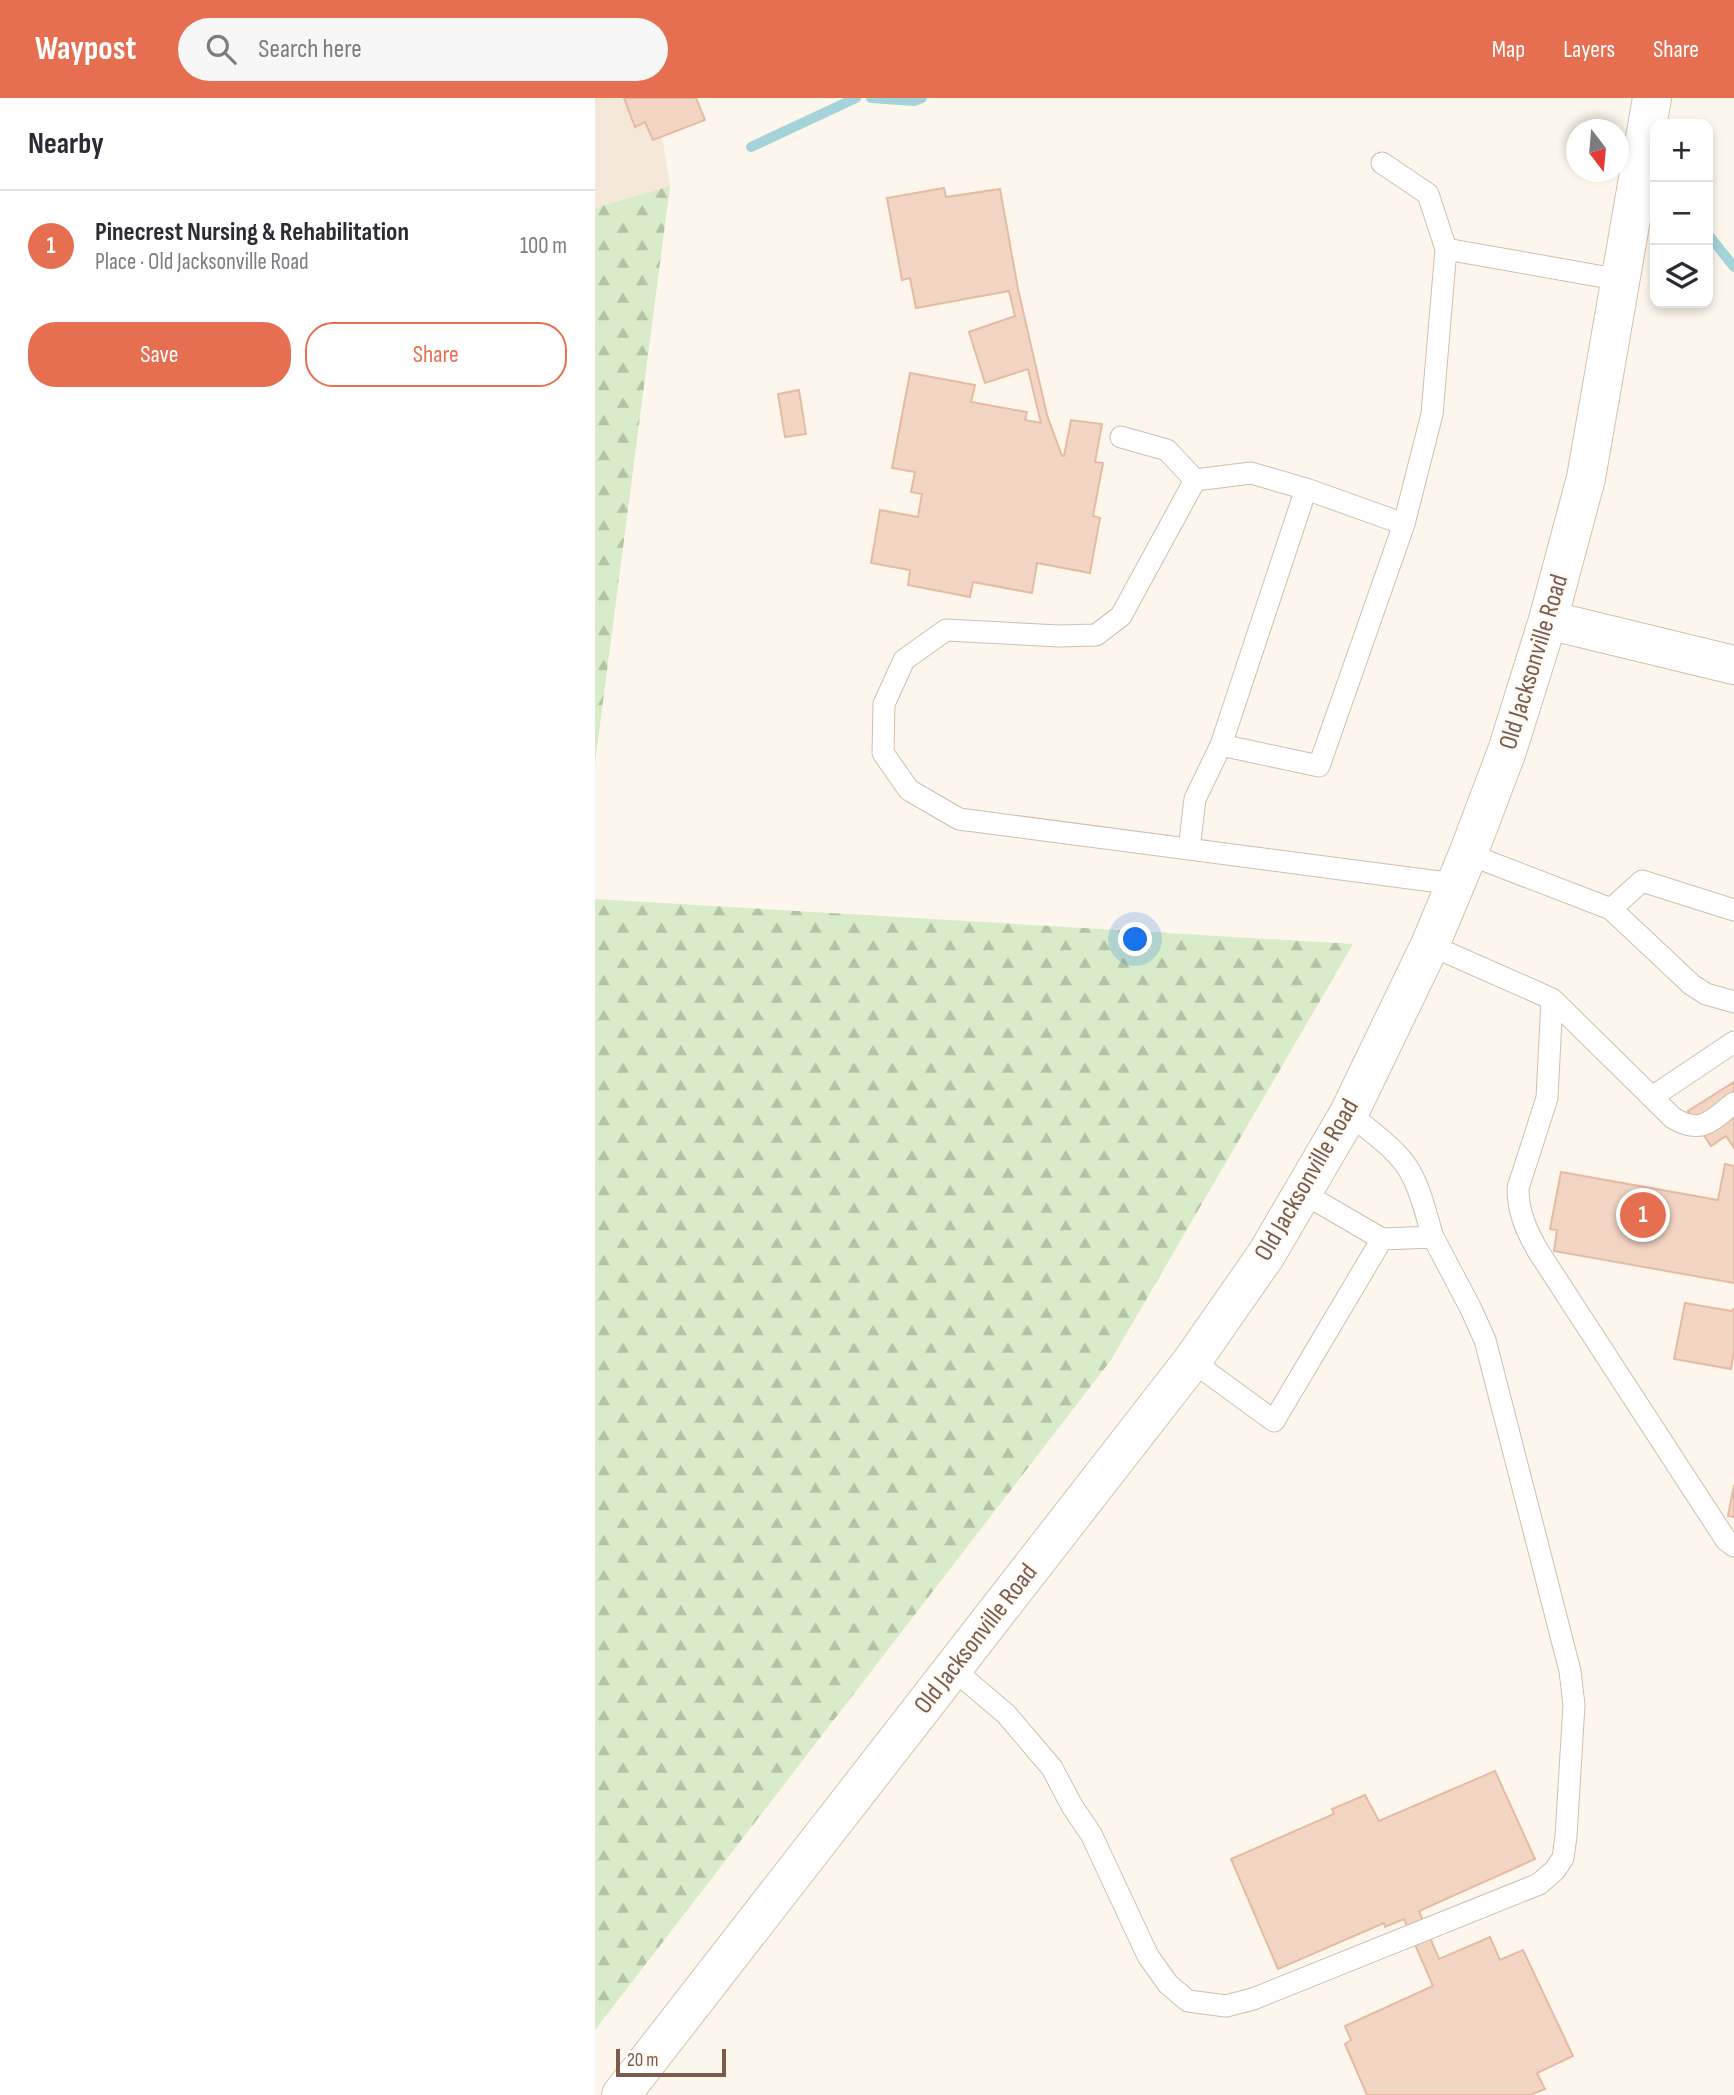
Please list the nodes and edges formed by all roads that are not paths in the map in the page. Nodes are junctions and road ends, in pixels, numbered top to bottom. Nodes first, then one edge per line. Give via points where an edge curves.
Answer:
1 (1652, 98) edge
2 (1382, 163) dead end
3 (1446, 249) junction
4 (1621, 281) junction
5 (1121, 437) dead end
6 (1195, 480) junction
7 (1306, 488) junction
8 (1404, 524) junction
9 (1548, 620) junction
10 (1734, 665) edge
11 (1221, 744) junction
12 (1189, 849) junction
13 (1462, 869) junction
14 (1611, 909) junction
15 (1734, 910) edge
16 (1430, 945) junction
17 (1552, 999) junction
18 (1734, 1002) edge
19 (1734, 1042) edge
20 (1652, 1097) junction
21 (1734, 1103) edge
22 (1349, 1113) junction
23 (1303, 1193) junction
24 (1433, 1237) junction
25 (1382, 1239) junction
26 (1192, 1361) junction
27 (1734, 1546) edge
28 (953, 1669) junction
29 (621, 2095) edge

1 - 4 main road, Old Jacksonville Road
2 - 3 lane via 1428,194
3 - 4 lane
3 - 8 lane via 1431,414
4 - 9 main road, Old Jacksonville Road via 1586,478
5 - 6 lane via 1167,450
6 - 7 lane via 1251,472
6 - 12 lane via 1121,616 1096,635 946,630 904,660 884,704 883,741 883,753 909,790 958,819
7 - 8 lane
7 - 11 lane
8 - 11 lane via 1319,766
9 - 10 main road
9 - 13 main road, Old Jacksonville Road via 1507,751
11 - 12 lane via 1195,799
12 - 13 lane
13 - 14 lane
13 - 16 main road, Old Jacksonville Road
14 - 15 lane via 1641,881
14 - 18 lane via 1692,985
16 - 17 lane
16 - 22 main road, Old Jacksonville Road
17 - 20 lane
17 - 27 lane via 1547,1098 1518,1188 1522,1218 1553,1274
19 - 20 lane
20 - 21 lane via 1673,1118 1692,1127 1705,1125
22 - 23 main road, Old Jacksonville Road
22 - 24 lane via 1409,1170
23 - 25 lane
23 - 26 main road, Old Jacksonville Road
24 - 25 lane
24 - 28 lane via 1485,1340 1570,1671 1574,1705 1566,1836 1563,1858 1555,1870 1538,1884 1253,1999 1226,2006 1188,2001 1168,1984 1148,1956 1091,1834 1052,1768 1006,1714
25 - 26 lane via 1274,1421
26 - 28 main road, Old Jacksonville Road
28 - 29 main road, Old Jacksonville Road

